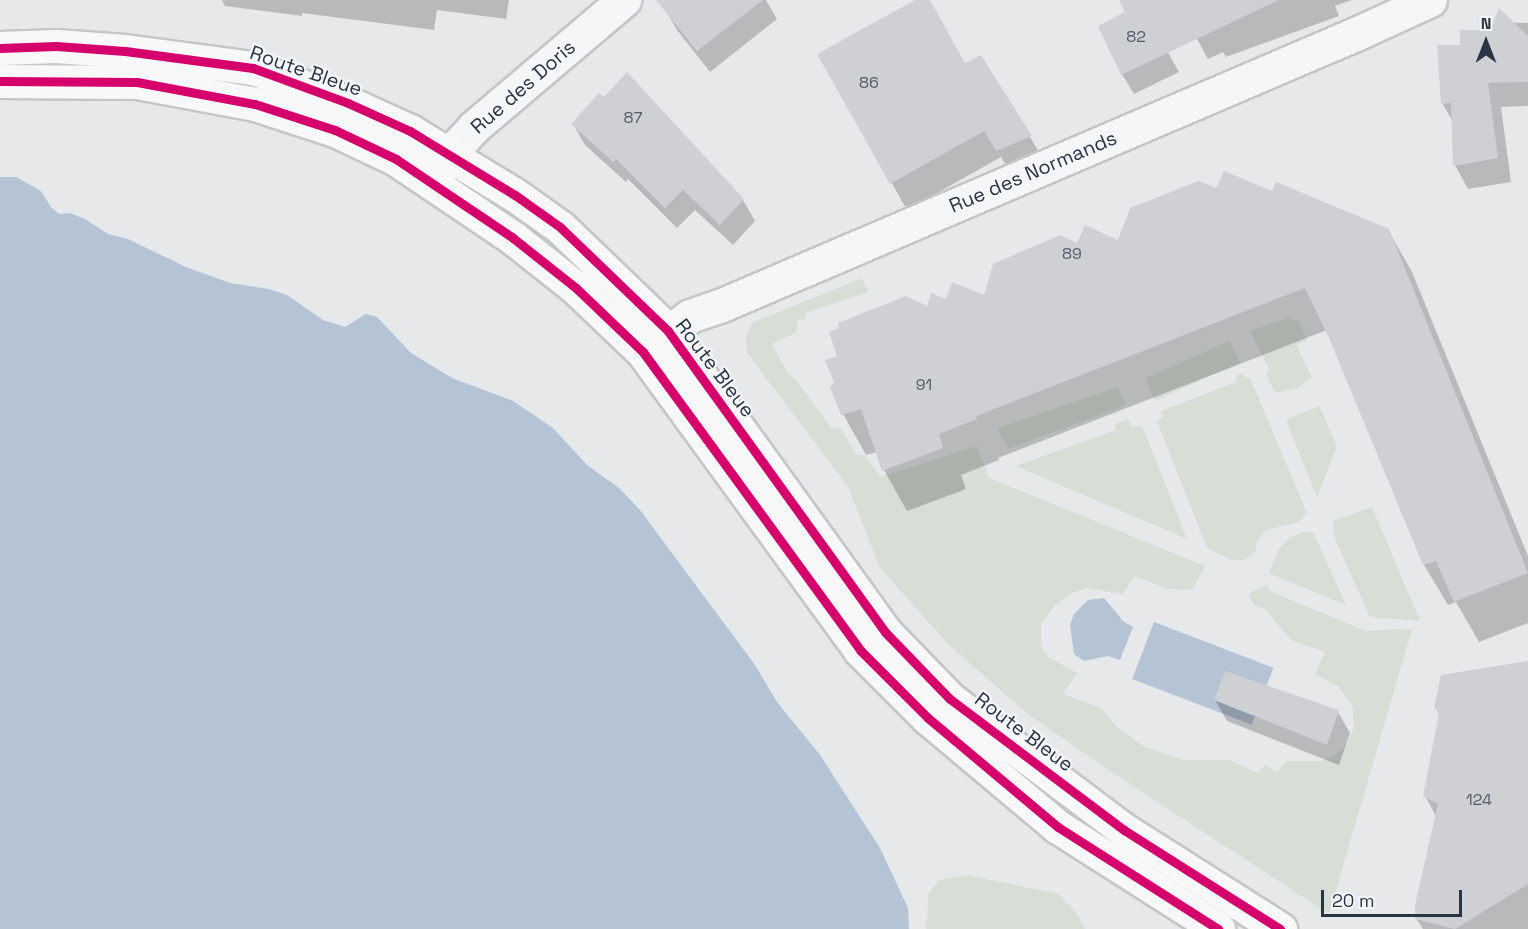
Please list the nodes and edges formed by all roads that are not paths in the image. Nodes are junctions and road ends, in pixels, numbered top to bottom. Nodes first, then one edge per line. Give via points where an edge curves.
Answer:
1 (624, 0) edge
2 (1430, 0) edge
3 (0, 48) edge
4 (0, 81) edge
5 (449, 154) junction
6 (432, 182) junction
7 (668, 331) junction
8 (643, 352) junction
9 (1218, 929) edge
10 (1280, 929) edge

1 - 5 street, Rue des Doris via 474,127
2 - 7 street, Rue des Normands via 690,316
3 - 5 street, Route Bleue via 56,46 125,51 253,68 348,103
4 - 6 street via 136,82 255,104 335,130 396,159
5 - 6 street, Rue des Doris
5 - 7 street, Route Bleue via 560,227
6 - 8 street via 576,288
7 - 8 street, Rue des Normands
7 - 10 street, Route Bleue via 885,632 950,699 1124,830
8 - 9 street via 860,650 928,718 1058,827

